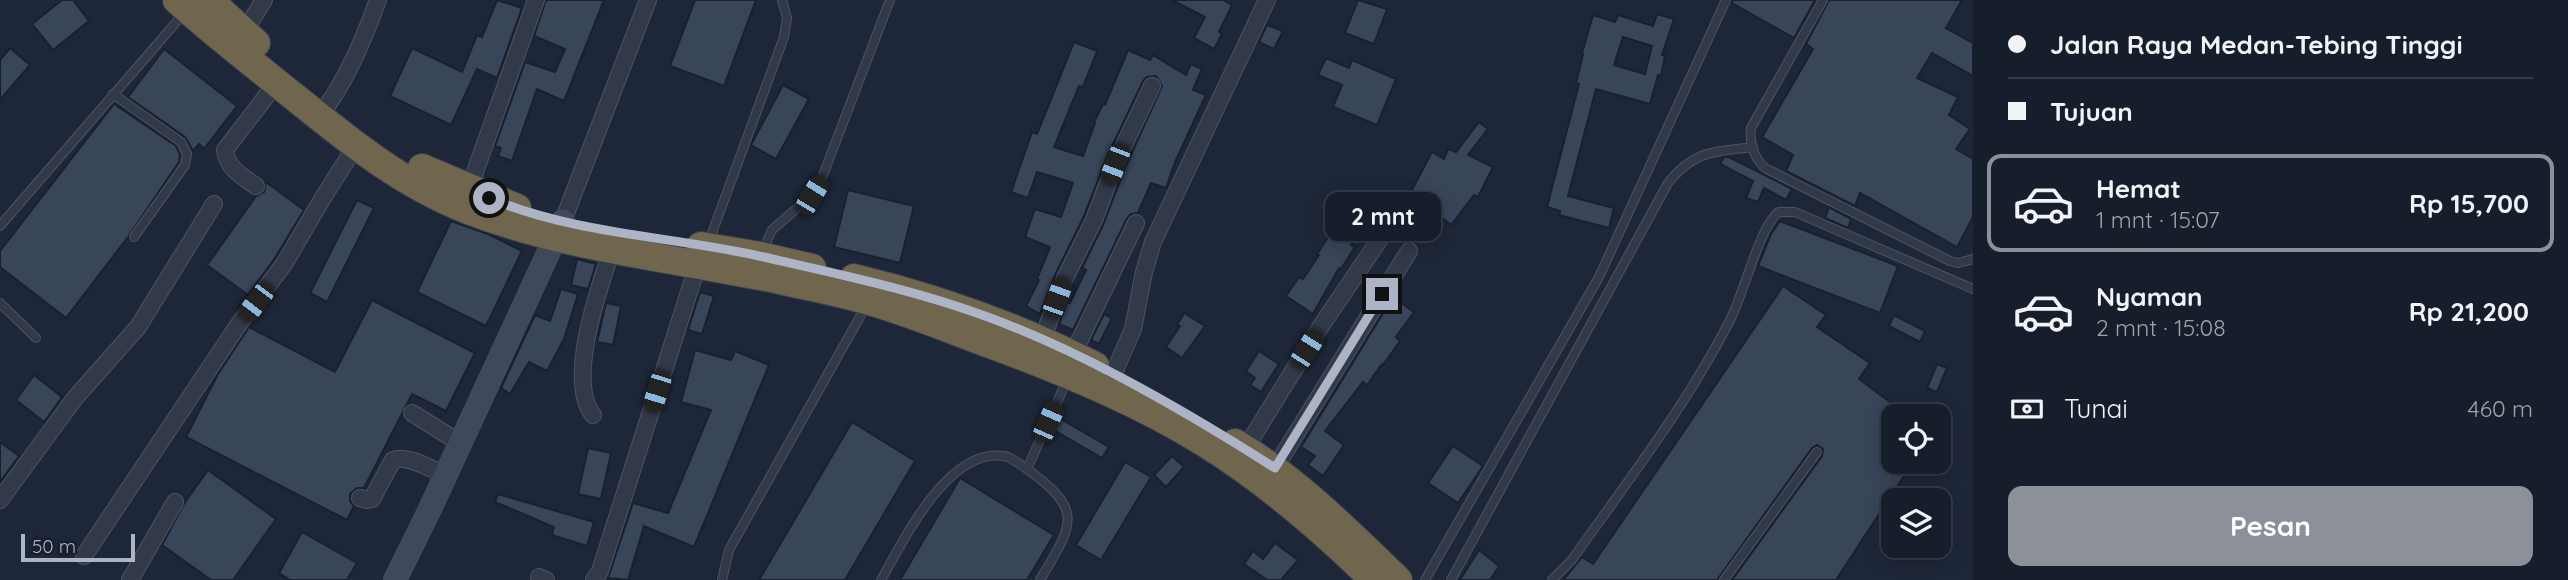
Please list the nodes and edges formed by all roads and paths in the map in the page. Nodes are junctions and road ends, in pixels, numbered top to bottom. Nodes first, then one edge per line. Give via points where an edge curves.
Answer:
1 (264, 0) edge
2 (378, 0) edge
3 (536, 0) edge
4 (648, 0) edge
5 (782, 0) edge
6 (890, 0) edge
7 (1267, 0) edge
8 (1726, 0) edge
9 (1823, 0) edge
10 (191, 3) edge
11 (244, 32) junction
12 (277, 82) junction
13 (1152, 86) dead end
14 (114, 94) junction
15 (324, 111) junction
16 (1753, 146) junction
17 (355, 147) junction
18 (256, 186) dead end
19 (470, 189) junction
20 (214, 204) dead end
21 (1136, 223) dead end
22 (0, 226) edge
23 (558, 229) junction
24 (1386, 230) dead end
25 (134, 237) dead end
26 (612, 249) junction
27 (1409, 251) dead end
28 (703, 255) junction
29 (760, 256) junction
30 (1973, 259) edge
31 (1973, 289) edge
32 (869, 301) junction
33 (0, 303) edge
34 (36, 338) dead end
35 (1042, 340) junction
36 (1071, 364) junction
37 (1113, 375) junction
38 (412, 413) dead end
39 (593, 415) dead end
40 (460, 443) junction
41 (1245, 449) junction
42 (1817, 452) dead end
43 (1275, 468) junction
44 (1027, 469) junction
45 (445, 475) junction
46 (360, 498) dead end
47 (0, 500) edge
48 (175, 502) dead end
49 (84, 556) dead end
50 (130, 580) edge
51 (395, 580) edge
52 (594, 580) edge
53 (722, 580) edge
54 (881, 580) edge
55 (1040, 580) edge
56 (1374, 580) edge
57 (1398, 580) edge
58 (1426, 580) edge
59 (1451, 580) edge
60 (1552, 580) edge
61 (1724, 580) edge

1 - 11 street
2 - 15 street via 361,45
3 - 19 street
4 - 23 street
5 - 28 lane via 787,18 784,37
6 - 29 lane via 820,183 772,230
7 - 37 street via 1153,242 1133,329
8 - 58 lane via 1599,277
9 - 16 lane via 1755,120 1750,137
10 - 11 highway
10 - 12 highway
10 - 14 lane
11 - 15 highway
12 - 15 highway
12 - 18 street via 225,149 236,172
13 - 35 street via 1065,278
14 - 22 lane
14 - 25 lane via 181,142 187,154 185,165
15 - 17 highway
15 - 19 highway via 414,164
16 - 30 lane via 1758,162 1777,174 1950,261
16 - 59 lane via 1689,160 1668,183
17 - 23 highway via 387,169 466,209
17 - 49 street via 284,264
19 - 23 highway
20 - 47 street via 138,327 75,398
21 - 36 street
23 - 26 highway
23 - 28 highway via 604,231
23 - 40 street
24 - 41 street
26 - 28 highway
26 - 39 street via 592,309 584,359 583,394
27 - 43 street
28 - 29 highway
28 - 32 highway
28 - 52 street
29 - 35 highway via 961,307
31 - 60 lane via 1794,212 1779,212 1766,228 1741,299 1690,393 1571,561
32 - 36 highway
32 - 53 lane via 729,550
33 - 34 lane
35 - 36 highway
36 - 37 highway
36 - 44 lane
36 - 56 highway via 1206,443 1320,530
37 - 41 highway
38 - 40 street
40 - 45 street
41 - 43 highway
42 - 61 lane
43 - 57 highway
44 - 54 lane via 1007,456 977,458 959,468 936,493
44 - 55 lane via 1059,496 1069,514 1068,526
45 - 46 street via 397,458 372,499
45 - 51 street
48 - 50 street

